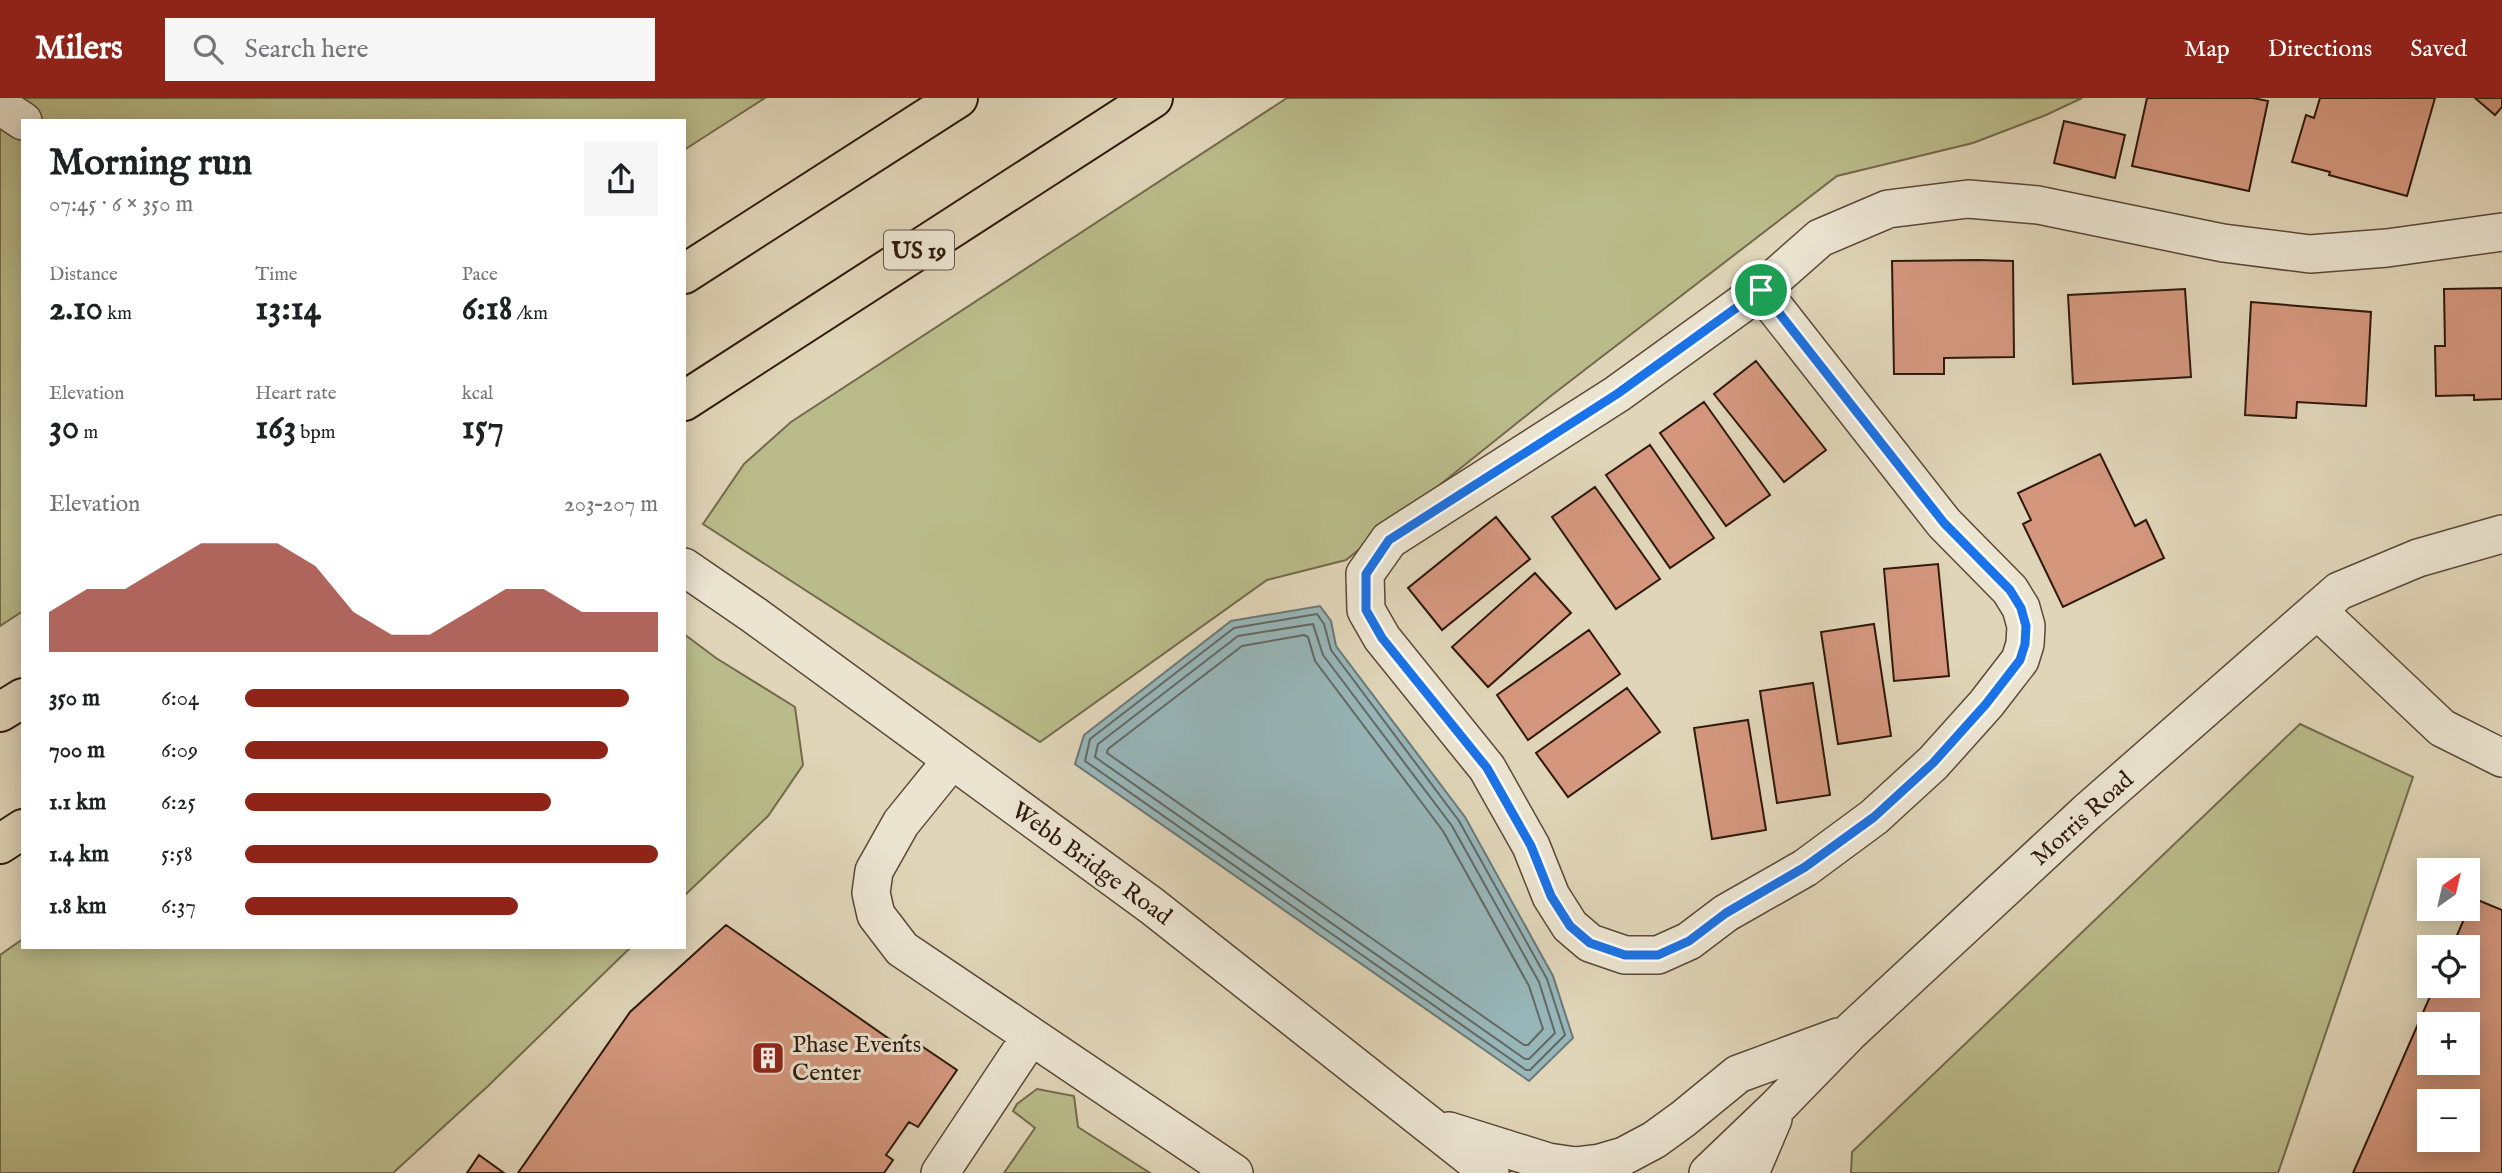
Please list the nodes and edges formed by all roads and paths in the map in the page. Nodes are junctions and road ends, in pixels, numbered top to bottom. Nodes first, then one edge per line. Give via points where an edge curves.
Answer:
1 (958, 98) edge
2 (1153, 98) edge
3 (0, 106) edge
4 (21, 120) edge
5 (2502, 232) edge
6 (686, 273) edge
7 (1761, 290) junction
8 (686, 400) edge
9 (2502, 534) edge
10 (686, 569) edge
11 (2317, 610) junction
12 (21, 699) edge
13 (0, 712) edge
14 (2502, 758) edge
15 (952, 760) junction
16 (21, 830) edge
17 (0, 844) edge
18 (1849, 1033) junction
19 (1031, 1036) junction
20 (1778, 1106) junction
21 (1429, 1125) junction
22 (940, 1173) edge
23 (1234, 1173) edge
24 (1490, 1173) edge
25 (1708, 1173) edge
26 (1750, 1173) edge

1 - 6 highway
2 - 8 highway, US 19
3 - 4 street
5 - 7 street via 2310,254 2223,243 2038,205 1968,199 1888,209 1820,238
7 - 7 street via 1617,394 1389,540 1366,574 1366,610 1382,638 1487,768 1570,926 1590,943 1625,955 1658,955 1689,941 1874,817 1933,763 1986,704 2020,660 2025,644 2026,626 2010,590 1944,523
9 - 11 street, Morris Road via 2418,558 2339,591
10 - 15 street, Webb Bridge Road
11 - 14 street via 2442,728
11 - 18 street, Morris Road via 2088,811
12 - 13 highway
15 - 19 street via 901,823 874,871 871,893 876,915 902,948
15 - 21 street, Webb Bridge Road via 1153,906
16 - 17 highway
18 - 20 street, Morris Road
18 - 21 street via 1738,1074 1654,1140 1600,1163 1548,1162
19 - 22 street
19 - 23 street
20 - 25 street, Morris Road
20 - 26 street
21 - 24 street, Webb Bridge Road

